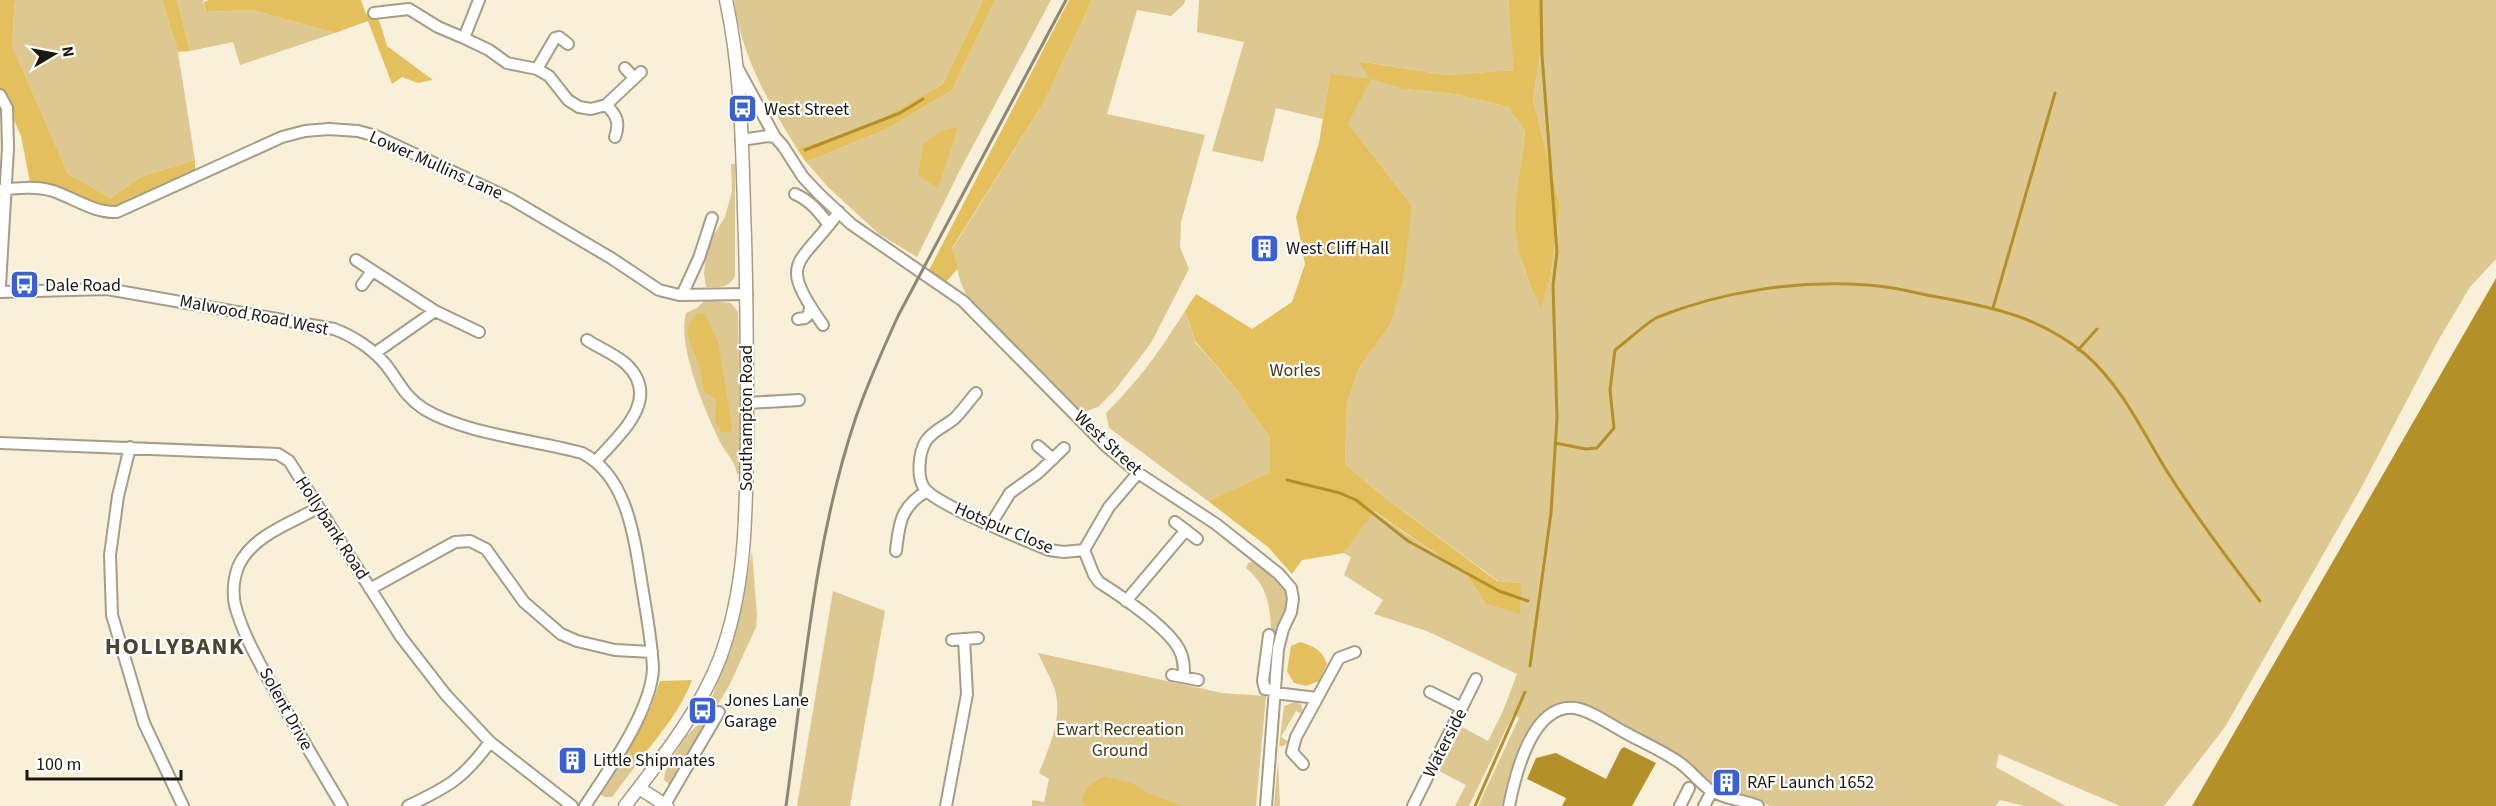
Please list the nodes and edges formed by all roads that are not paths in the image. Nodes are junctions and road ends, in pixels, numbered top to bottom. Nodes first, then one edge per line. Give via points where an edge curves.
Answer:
1 (479, 0) edge
2 (726, 0) edge
3 (374, 13) dead end
4 (464, 38) junction
5 (568, 44) dead end
6 (737, 67) junction
7 (625, 68) dead end
8 (537, 69) junction
9 (0, 95) edge
10 (606, 105) junction
11 (615, 137) dead end
12 (775, 137) junction
13 (741, 140) junction
14 (3, 190) edge
15 (795, 194) dead end
16 (838, 212) junction
17 (712, 218) dead end
18 (829, 225) junction
19 (356, 260) dead end
20 (372, 271) junction
21 (362, 285) dead end
22 (0, 286) edge
23 (0, 292) edge
24 (747, 294) junction
25 (682, 295) junction
26 (810, 307) junction
27 (435, 311) junction
28 (798, 319) dead end
29 (823, 325) dead end
30 (479, 332) dead end
31 (587, 340) dead end
32 (375, 353) junction
33 (976, 393) dead end
34 (799, 400) dead end
35 (747, 403) junction
36 (0, 443) edge
37 (1038, 446) dead end
38 (130, 447) junction
39 (1064, 448) dead end
40 (1053, 459) junction
41 (596, 461) junction
42 (1138, 473) junction
43 (927, 491) junction
44 (318, 508) junction
45 (1175, 522) dead end
46 (991, 524) junction
47 (1186, 531) junction
48 (1197, 539) dead end
49 (1084, 550) junction
50 (896, 551) dead end
51 (370, 589) junction
52 (1126, 601) junction
53 (1269, 635) dead end
54 (978, 638) dead end
55 (964, 639) junction
56 (952, 640) dead end
57 (652, 652) junction
58 (1355, 652) dead end
59 (1172, 675) dead end
60 (1184, 677) junction
61 (1476, 679) dead end
62 (1198, 680) dead end
63 (1275, 692) junction
64 (1430, 692) dead end
65 (1317, 698) junction
66 (1462, 708) junction
67 (719, 712) dead end
68 (490, 742) junction
69 (1303, 764) dead end
70 (639, 788) junction
71 (1689, 788) dead end
72 (1712, 791) junction
73 (665, 805) edge
74 (183, 806) edge
75 (342, 806) edge
76 (408, 806) edge
77 (572, 806) edge
78 (585, 806) edge
79 (625, 806) edge
80 (946, 806) edge
81 (1266, 806) edge
82 (1413, 806) edge
83 (1509, 806) edge
84 (1680, 806) edge
85 (1704, 806) edge
86 (1758, 806) edge

1 - 4 street
2 - 6 street, Southampton Road
3 - 4 street via 411,10
4 - 8 street via 507,63
5 - 8 street via 555,38
6 - 12 street, West Street
6 - 13 street, Southampton Road
7 - 10 street via 637,75
8 - 10 street via 579,107
9 - 14 street via 7,108
10 - 11 street via 618,122
12 - 13 street
12 - 16 street, West Street via 803,177
13 - 24 street, Southampton Road
14 - 22 street
14 - 25 street, Lower Mullins Lane via 51,190 101,211 117,212 282,137 329,129 358,131 390,141 475,180 600,252 650,286
15 - 18 street via 817,208
16 - 18 street
16 - 42 street, West Street via 963,301 1107,447
17 - 25 street
18 - 26 street via 796,269 799,288
19 - 20 street
20 - 21 street
20 - 27 street
23 - 32 street, Malwood Road West via 95,288 156,296 334,329
24 - 25 street, Lower Mullins Lane
24 - 35 street, Southampton Road
26 - 28 street via 809,314
26 - 29 street
27 - 30 street via 469,320
27 - 32 street
31 - 41 street via 624,362 640,391 635,416
32 - 41 street, Malwood Road West via 406,396 443,419 572,450
33 - 43 street via 953,420 926,442 920,478
34 - 35 street
35 - 70 street, Southampton Road via 745,541 730,626 697,706
36 - 38 street, Hollybank Road
37 - 40 street
38 - 44 street, Hollybank Road via 278,454 289,461
38 - 74 street via 110,555 112,615 144,723
39 - 40 street
40 - 46 street via 1010,493
41 - 57 street via 612,482 628,518
42 - 49 street via 1109,507
42 - 63 street, West Street via 1216,524 1291,588 1291,612 1278,649
43 - 46 street, Hotspur Close
43 - 50 street via 909,503
44 - 51 street, Hollybank Road
44 - 75 street, Solent Drive via 267,536 247,552 238,566 234,598 263,670
45 - 47 street
46 - 49 street, Hotspur Close via 1049,550
47 - 48 street
47 - 52 street
49 - 52 street via 1099,582
51 - 57 street via 455,542 470,541 486,549 524,602 561,634 615,650
51 - 68 street, Hollybank Road via 435,683
52 - 60 street via 1172,639 1181,653
53 - 63 street via 1263,681 1265,689
54 - 55 street
55 - 56 street
55 - 80 street via 967,694
57 - 78 street via 653,680 647,700
58 - 65 street via 1339,658
59 - 60 street
60 - 62 street
61 - 66 street, Waterside
63 - 65 street
63 - 81 street, West Street
64 - 66 street
65 - 69 street via 1293,745 1292,752
66 - 82 street, Waterside
67 - 73 street
68 - 76 street via 464,775
68 - 77 street, Hollybank Road
70 - 73 street
70 - 79 street, Southampton Road
71 - 84 street
72 - 83 street via 1678,762 1575,708 1550,715 1535,734 1515,774
72 - 85 street
72 - 86 street

